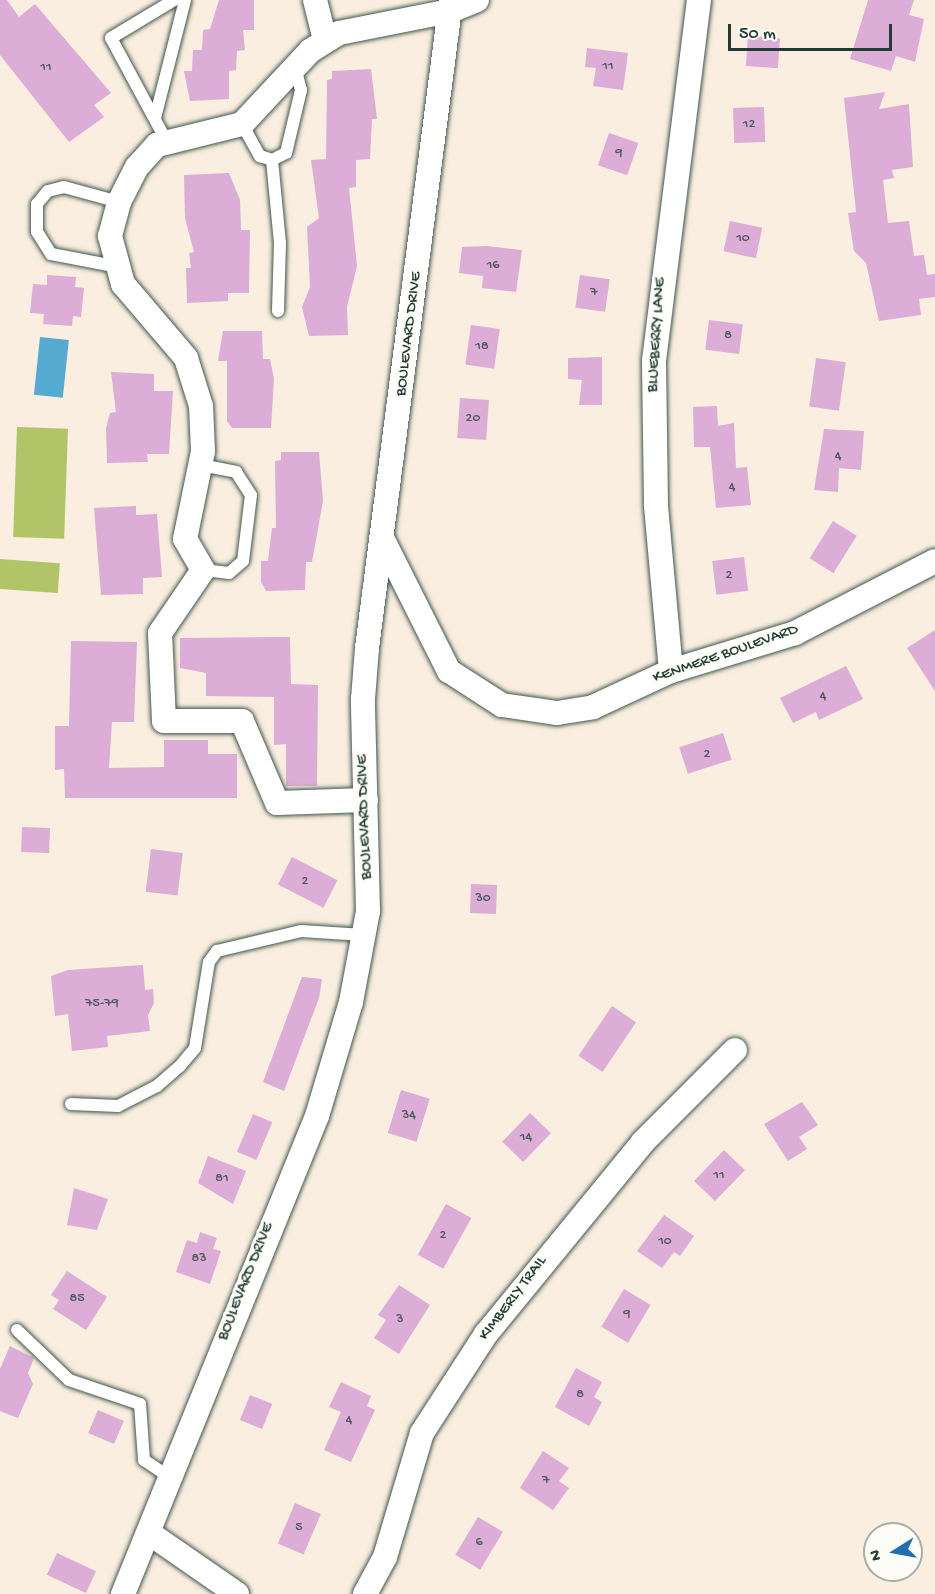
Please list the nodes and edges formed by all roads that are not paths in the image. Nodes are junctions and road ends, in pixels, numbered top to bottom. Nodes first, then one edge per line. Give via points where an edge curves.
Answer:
1 (174, 0) edge
2 (185, 0) edge
3 (315, 0) edge
4 (477, 0) edge
5 (699, 0) edge
6 (451, 6) edge
7 (325, 40) junction
8 (295, 68) junction
9 (155, 118) junction
10 (242, 124) junction
11 (167, 142) junction
12 (272, 160) junction
13 (119, 202) junction
14 (114, 266) junction
15 (278, 311) dead end
16 (201, 465) junction
17 (383, 540) junction
18 (935, 561) edge
19 (203, 570) junction
20 (671, 671) junction
21 (366, 800) junction
22 (364, 935) junction
23 (735, 1050) dead end
24 (71, 1104) dead end
25 (16, 1330) dead end
26 (171, 1478) junction
27 (149, 1533) junction
28 (123, 1594) edge
29 (237, 1594) edge
30 (365, 1594) edge

1 - 9 lane via 111,38
2 - 9 lane
3 - 7 street
4 - 6 street
5 - 20 street, BLUEBERRY LANE via 654,361 656,505
6 - 7 street via 375,23
6 - 17 street, BOULEVARD DRIVE
7 - 8 street
8 - 10 street
8 - 12 lane via 301,90 293,132 286,153
9 - 11 lane
10 - 11 street
10 - 12 lane via 255,152
11 - 13 street via 148,153
12 - 15 lane via 280,243
13 - 14 street via 110,236
13 - 14 lane via 64,187 48,191 37,204 37,232 51,254
14 - 16 street via 129,293 186,358 196,378 203,425
16 - 19 street via 185,539
16 - 19 lane via 236,472 251,495 243,561 229,573
17 - 20 street, KENMERE BOULEVARD via 436,651 449,670 481,695 517,709 574,713
17 - 21 street, BOULEVARD DRIVE via 363,699
18 - 20 street, KENMERE BOULEVARD via 795,633
19 - 21 street via 160,633 164,721 242,721 277,803
21 - 22 street, BOULEVARD DRIVE via 369,871
22 - 24 lane via 302,931 217,951 209,962 195,1048 180,1066 157,1086 118,1106
22 - 26 street, BOULEVARD DRIVE via 326,1094
23 - 30 street, KIMBERLY TRAIL via 620,1168 486,1334 422,1432 385,1557
25 - 26 lane via 69,1380 140,1404 144,1460
26 - 27 street, BOULEVARD DRIVE
27 - 28 street, BOULEVARD DRIVE
27 - 29 street

